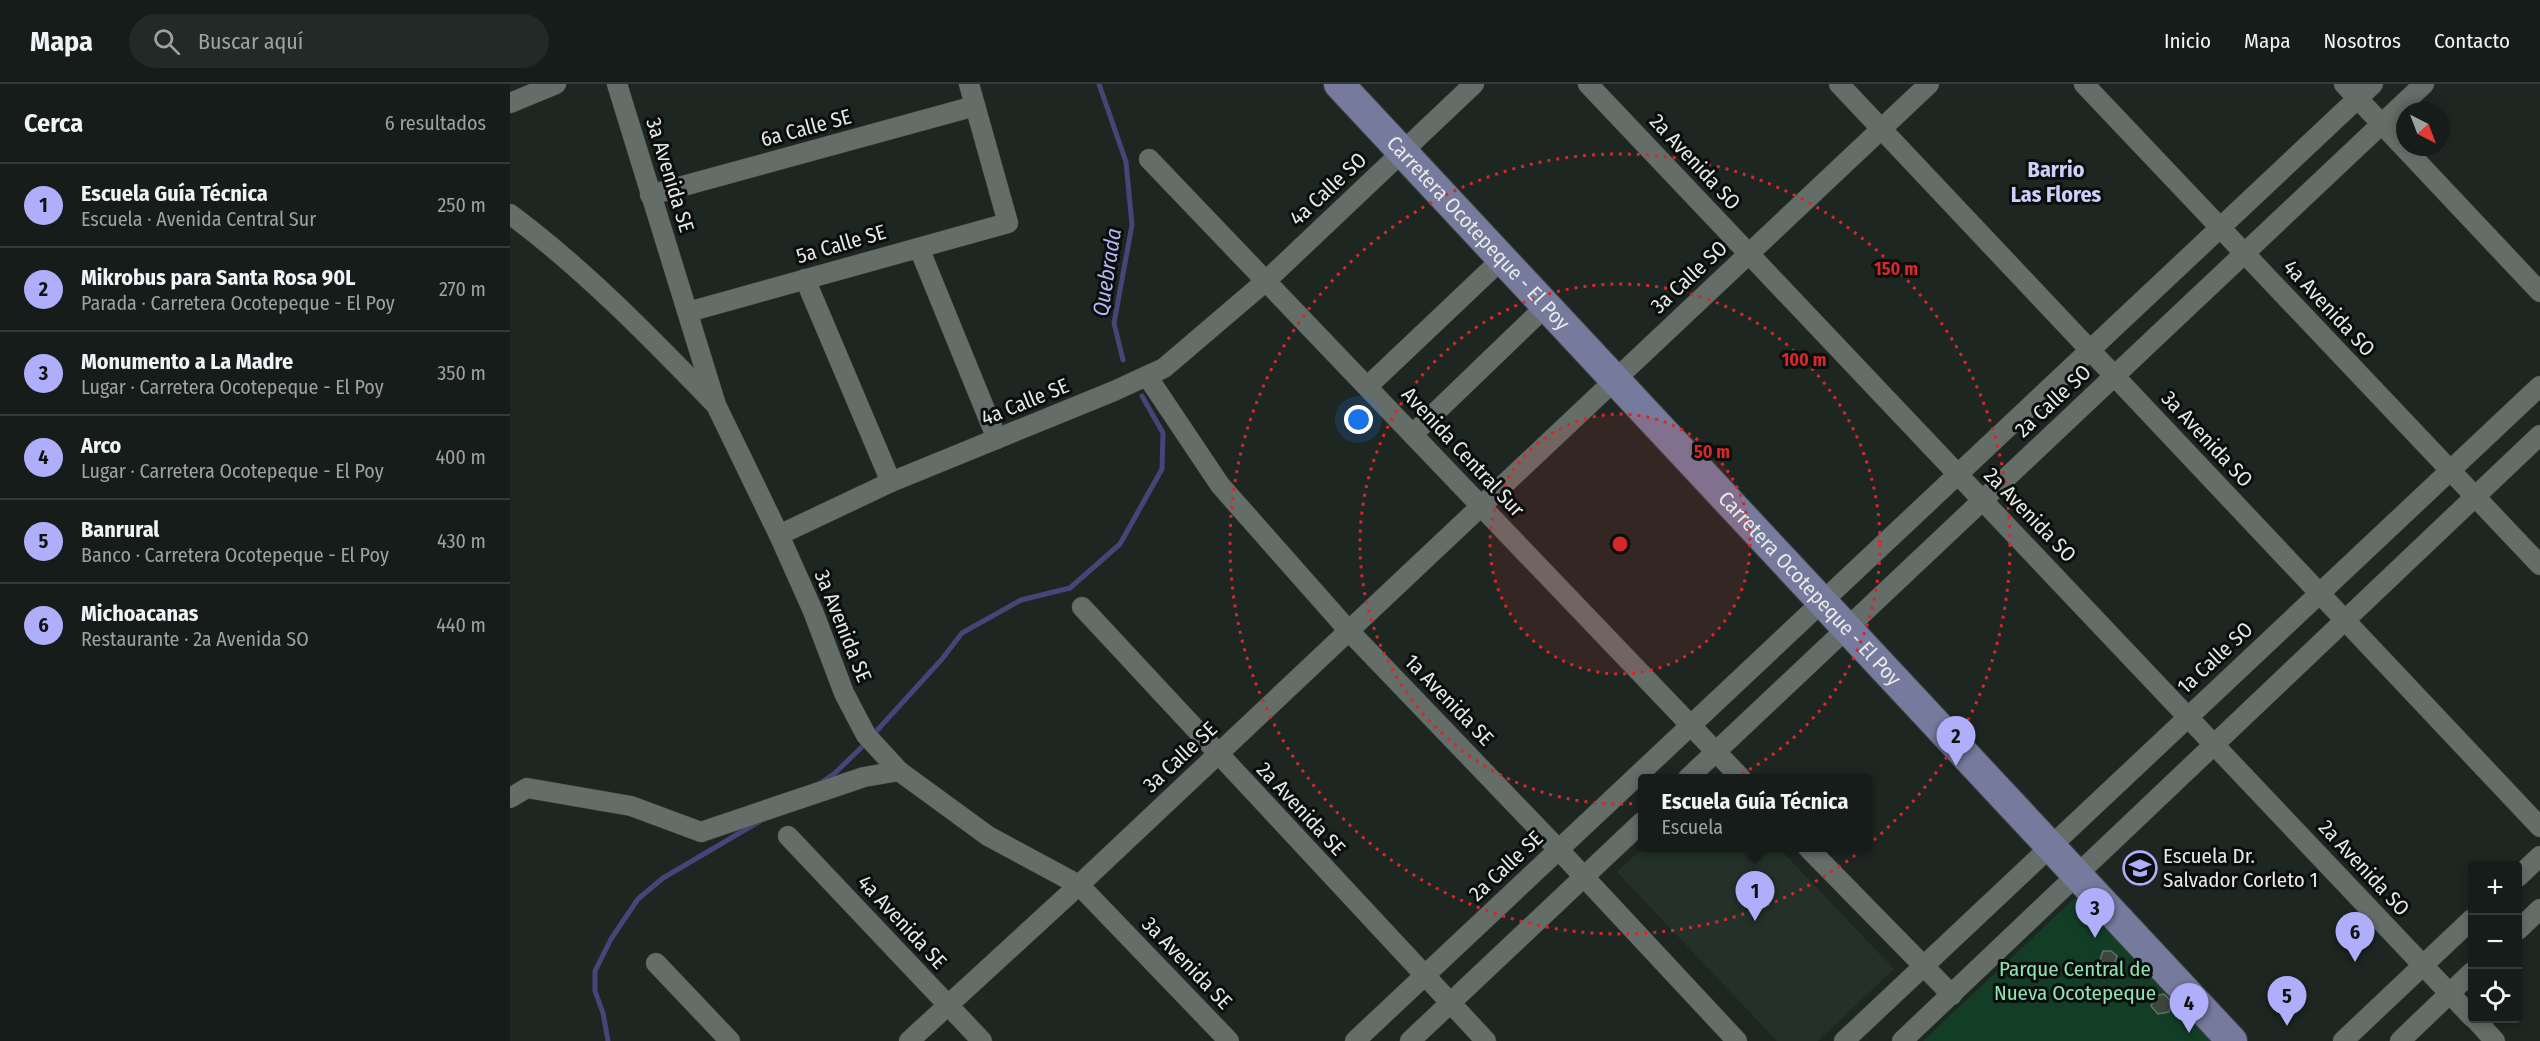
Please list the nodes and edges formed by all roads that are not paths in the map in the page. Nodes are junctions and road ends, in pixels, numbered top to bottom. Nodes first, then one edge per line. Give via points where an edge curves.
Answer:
1 (556, 84) edge
2 (617, 84) edge
3 (969, 84) edge
4 (1339, 84) edge
5 (1474, 84) edge
6 (1588, 84) edge
7 (1839, 84) edge
8 (1929, 84) edge
9 (2084, 84) edge
10 (2344, 84) edge
11 (2373, 84) edge
12 (2424, 84) edge
13 (2358, 98) junction
14 (510, 103) edge
15 (975, 106) junction
16 (2382, 124) junction
17 (1881, 129) junction
18 (1402, 153) junction
19 (1149, 159) dead end
20 (650, 195) junction
21 (510, 214) edge
22 (2220, 228) junction
23 (919, 248) junction
24 (1749, 254) junction
25 (2245, 254) junction
26 (1502, 260) junction
27 (805, 279) junction
28 (1267, 280) junction
29 (2540, 292) edge
30 (1546, 306) junction
31 (688, 312) junction
32 (2090, 350) junction
33 (1147, 376) junction
34 (2114, 376) junction
35 (1615, 380) junction
36 (1368, 386) junction
37 (2540, 386) edge
38 (716, 405) junction
39 (1413, 434) junction
40 (2540, 435) edge
41 (997, 439) junction
42 (2450, 470) junction
43 (1958, 475) junction
44 (891, 482) junction
45 (2475, 496) junction
46 (1983, 501) junction
47 (1481, 506) junction
48 (779, 535) junction
49 (2540, 565) edge
50 (2319, 594) junction
51 (1822, 602) junction
52 (1082, 607) dead end
53 (2344, 620) junction
54 (1847, 629) junction
55 (1348, 631) junction
56 (2188, 717) junction
57 (1690, 726) junction
58 (2213, 744) junction
59 (1715, 753) junction
60 (1217, 754) junction
61 (898, 771) junction
62 (1639, 774) edge
63 (1692, 774) edge
64 (1736, 774) edge
65 (1638, 775) edge
66 (510, 798) edge
67 (1638, 826) edge
68 (2540, 827) edge
69 (788, 836) dead end
70 (2050, 846) junction
71 (1559, 850) junction
72 (1812, 852) edge
73 (2540, 856) edge
74 (2522, 872) edge
75 (2076, 874) junction
76 (1584, 877) junction
77 (1079, 885) junction
78 (2540, 909) edge
79 (2522, 925) edge
80 (2468, 926) edge
81 (656, 963) dead end
82 (1924, 966) junction
83 (2468, 973) edge
84 (1425, 976) junction
85 (2437, 980) junction
86 (1952, 995) junction
87 (1450, 1003) junction
88 (948, 1005) junction
89 (2468, 1013) edge
90 (2478, 1023) edge
91 (730, 1041) edge
92 (909, 1041) edge
93 (982, 1041) edge
94 (1229, 1041) edge
95 (1356, 1041) edge
96 (1410, 1041) edge
97 (1486, 1041) edge
98 (1737, 1041) edge
99 (1844, 1041) edge
100 (1902, 1041) edge
101 (2232, 1041) edge
102 (2343, 1041) edge
103 (2400, 1041) edge
104 (2495, 1041) edge

1 - 14 street
2 - 20 street, 3a Avenida SE
3 - 15 street
4 - 18 main road, Carretera Ocotepeque - El Poy
5 - 18 street, 4a Calle SO
6 - 24 street, 2a Avenida SO
7 - 17 street, 3a Avenida SO
8 - 17 street, 3a Calle SO
9 - 22 street, 4a Avenida SO
10 - 13 street
11 - 13 street, 2a Calle SO
12 - 16 street, 2a Calle SO
13 - 16 street
13 - 22 street, 2a Calle SO
15 - 20 street, 6a Calle SE
15 - 23 street, 5a Calle SE via 1008,223
16 - 25 street, 2a Calle SO
16 - 29 street
17 - 24 street, 3a Calle SO
17 - 32 street, 3a Avenida SO
18 - 26 main road, Carretera Ocotepeque - El Poy
18 - 28 street, 4a Calle SO
19 - 28 street, Avenida Central Sur
20 - 31 street, 3a Avenida SE
21 - 38 street via 644,331
22 - 25 street, 4a Avenida SO
22 - 32 street, 2a Calle SO
23 - 27 street, 5a Calle SE
23 - 41 street
24 - 35 street, 3a Calle SO
24 - 43 street, 2a Avenida SO
25 - 34 street, 2a Calle SO
25 - 42 street, 4a Avenida SO
26 - 30 main road, Carretera Ocotepeque - El Poy
26 - 36 street
27 - 31 street, 5a Calle SE
27 - 44 street
28 - 33 street, 4a Calle SE via 1164,368
28 - 36 street, Avenida Central Sur
30 - 35 main road, Carretera Ocotepeque - El Poy
30 - 39 street
31 - 38 street, 3a Avenida SE
32 - 34 street, 3a Avenida SO
32 - 43 street, 2a Calle SO
33 - 41 street, 4a Calle SE
33 - 55 street, 1a Avenida SE via 1220,485
34 - 46 street, 2a Calle SO
34 - 50 street, 3a Avenida SO
35 - 47 street, 3a Calle SO
35 - 51 main road, Carretera Ocotepeque - El Poy
36 - 39 street, Avenida Central Sur
37 - 42 street, 1a Calle SO
38 - 48 street, 3a Avenida SE
39 - 47 street, Avenida Central Sur
40 - 45 street
41 - 44 street, 4a Calle SE
42 - 45 street, 4a Avenida SO
42 - 50 street, 1a Calle SO
43 - 46 street, 2a Avenida SO
43 - 51 street, 2a Calle SO
44 - 48 street, 4a Calle SE
45 - 49 street, 4a Avenida SO
45 - 53 street
46 - 54 street, 2a Calle SO
46 - 56 street, 2a Avenida SO
47 - 55 street, 3a Calle SE
47 - 57 street, Avenida Central Sur
48 - 61 street, 3a Avenida SE via 853,713
50 - 53 street, 3a Avenida SO
50 - 56 street, 1a Calle SO
51 - 54 main road, Carretera Ocotepeque - El Poy
51 - 57 street, 2a Calle SO
52 - 60 street, 2a Avenida SE
53 - 58 street
53 - 68 street, 3a Avenida SO
54 - 59 street, 2a Calle SO
54 - 70 main road, Carretera Ocotepeque - El Poy
55 - 60 street, 3a Calle SE
55 - 71 street, 1a Avenida SE
56 - 58 street, 2a Avenida SO
56 - 70 street, 1a Calle SO
57 - 59 street, Avenida Central Sur
57 - 62 street, 2a Calle SE
58 - 75 street
58 - 85 street, 2a Avenida SO
59 - 63 street
59 - 64 street, Avenida Central Sur
60 - 77 street, 3a Calle SE
60 - 84 street, 2a Avenida SE
61 - 66 street via 864,777 701,832 630,806 527,788
61 - 77 street, 3a Avenida SE via 988,836
65 - 71 street, 2a Calle SE
67 - 76 street
69 - 88 street, 4a Avenida SE
70 - 75 main road, Carretera Ocotepeque - El Poy
70 - 82 street, 1a Calle SO
71 - 76 street, 1a Avenida SE
71 - 84 street, 2a Calle SE
72 - 82 street
73 - 74 street
75 - 86 street
75 - 101 main road, Carretera Ocotepeque - El Poy
76 - 87 street
76 - 98 street, 1a Avenida SE
77 - 88 street, 3a Calle SE
77 - 94 street, 3a Avenida SE
78 - 79 street
80 - 85 street
81 - 91 street
82 - 86 street
82 - 99 street, 1a Calle SO
83 - 85 street
84 - 87 street, 2a Avenida SE
84 - 95 street, 2a Calle SE
85 - 89 street, 2a Avenida SO
85 - 102 street
85 - 103 street
86 - 100 street
87 - 96 street
87 - 97 street, 2a Avenida SE
88 - 92 street, 3a Calle SE
88 - 93 street, 4a Avenida SE
90 - 104 street, 2a Avenida SO

